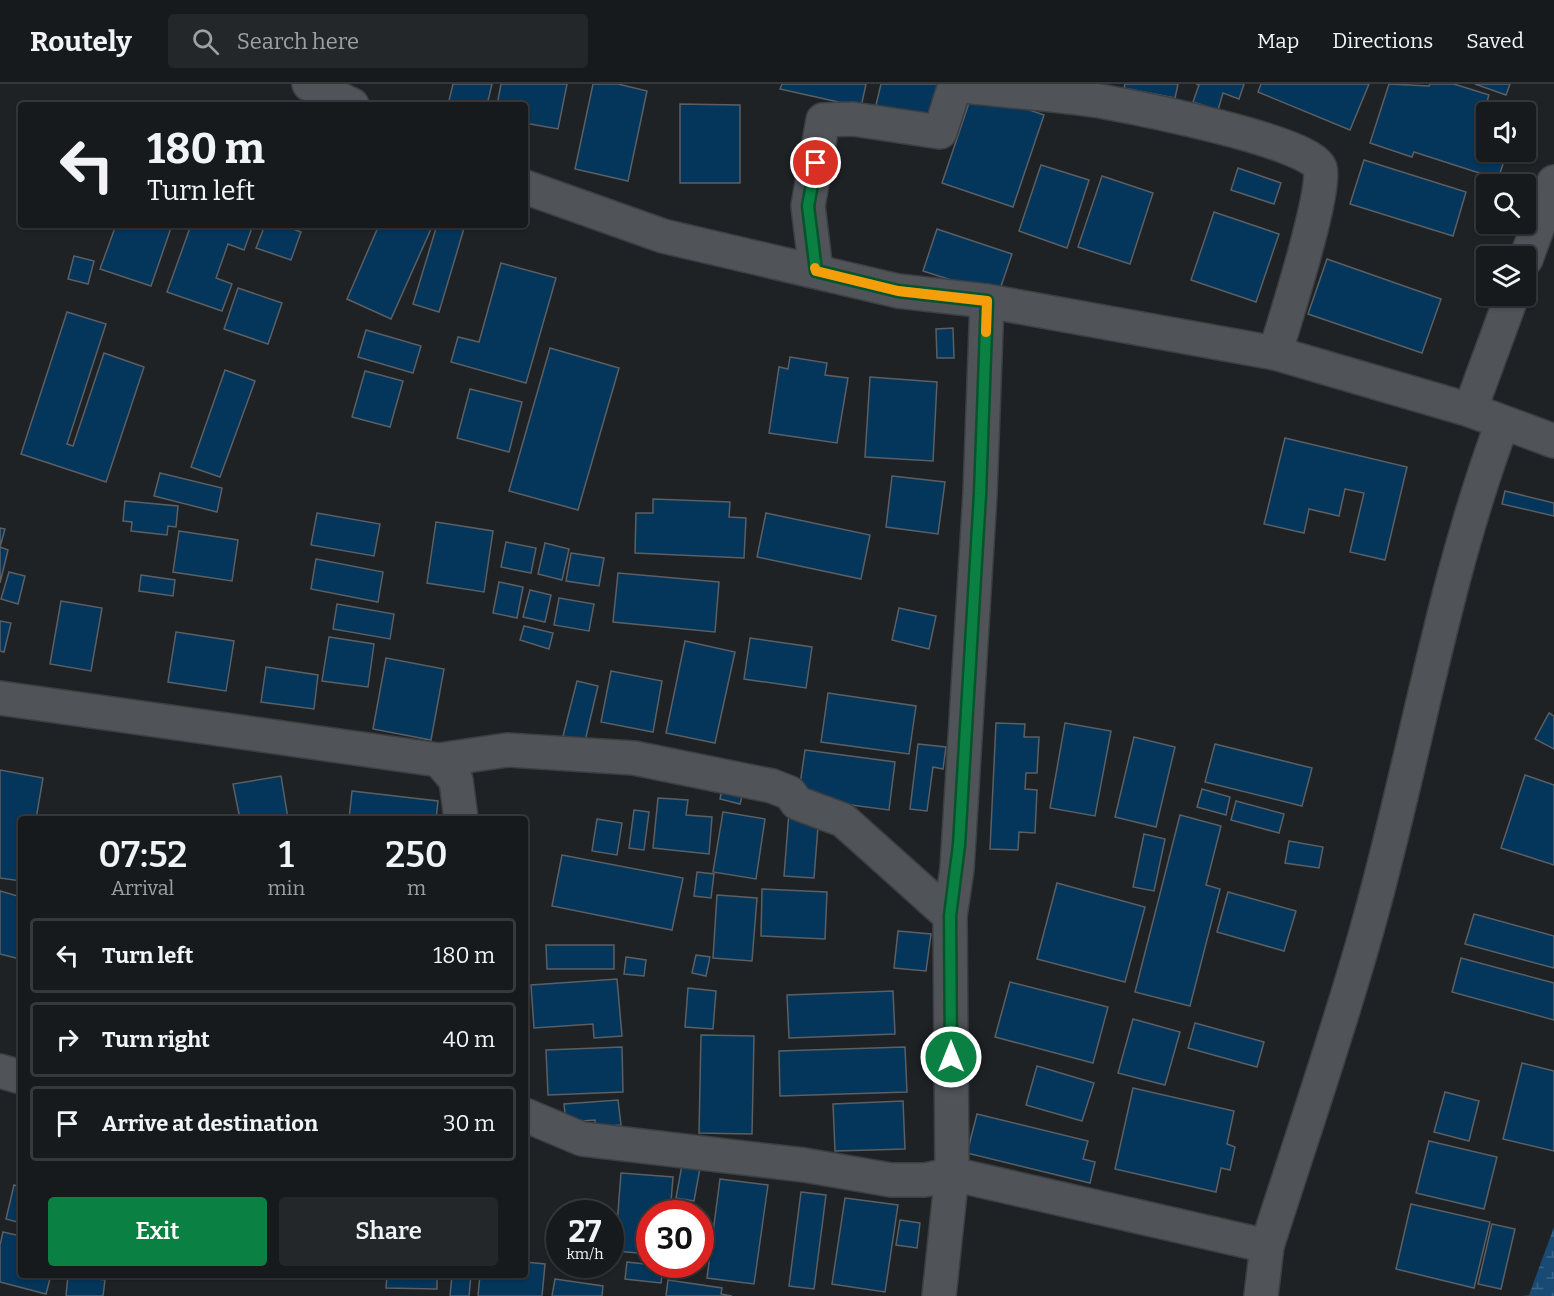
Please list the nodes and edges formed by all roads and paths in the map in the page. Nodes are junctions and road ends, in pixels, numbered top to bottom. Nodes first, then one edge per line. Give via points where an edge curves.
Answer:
1 (1554, 182) edge
2 (528, 188) edge
3 (1531, 246) edge
4 (816, 271) junction
5 (987, 301) junction
6 (1508, 306) edge
7 (1275, 354) junction
8 (1470, 410) junction
9 (1502, 424) junction
10 (1554, 441) edge
11 (0, 698) edge
12 (439, 760) junction
13 (461, 816) edge
14 (950, 916) junction
15 (0, 1071) edge
16 (18, 1076) edge
17 (528, 1116) edge
18 (528, 1137) edge
19 (582, 1139) junction
20 (952, 1174) junction
21 (1266, 1246) junction
22 (939, 1296) edge
23 (1261, 1296) edge

1 - 3 street
2 - 4 street via 663,236
4 - 5 street via 898,291
4 - 7 street via 808,206 823,120 853,119 940,132 955,85 1101,102 1242,132 1315,160 1320,169 1318,202
5 - 7 street
5 - 14 street via 959,845
6 - 8 street
7 - 8 street
8 - 9 street
9 - 10 street
9 - 21 street via 1460,561 1369,923
11 - 12 street
12 - 13 street via 456,780
12 - 14 street via 507,750 634,758 772,786 790,794 798,803 843,820
14 - 20 street
15 - 16 street
17 - 19 street
18 - 19 street
19 - 20 street via 804,1165 891,1180 925,1180
20 - 21 street
20 - 22 street
21 - 23 street

